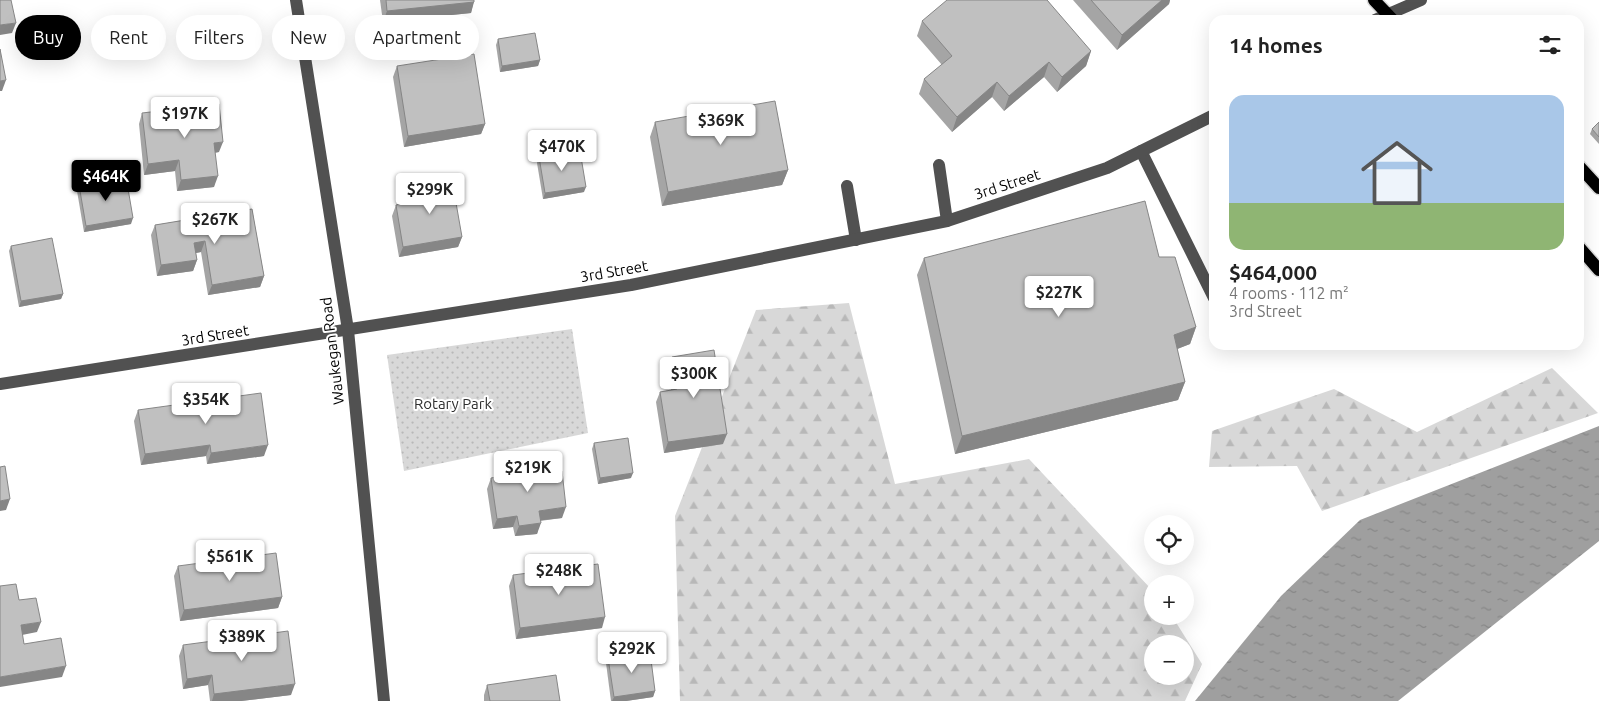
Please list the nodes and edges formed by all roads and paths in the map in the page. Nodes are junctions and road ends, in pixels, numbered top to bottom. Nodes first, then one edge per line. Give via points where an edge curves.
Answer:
1 (296, 0) edge
2 (1374, 0) edge
3 (1421, 0) edge
4 (1388, 15) edge
5 (1394, 15) edge
6 (1209, 118) edge
7 (1140, 152) junction
8 (939, 165) dead end
9 (1584, 172) edge
10 (847, 186) dead end
11 (1599, 188) edge
12 (947, 221) junction
13 (856, 240) junction
14 (1584, 254) edge
15 (1599, 270) edge
16 (1209, 288) edge
17 (348, 330) junction
18 (0, 384) edge
19 (384, 701) edge

1 - 17 street, Waukegan Road
2 - 4 main road
3 - 5 street
6 - 7 street, 3rd Street
7 - 12 street, 3rd Street via 1107,168
7 - 16 street
8 - 12 street
9 - 11 main road
10 - 13 street
12 - 13 street, 3rd Street
13 - 17 street, 3rd Street via 631,285
14 - 15 main road
17 - 18 street, 3rd Street
17 - 19 street, Waukegan Road

